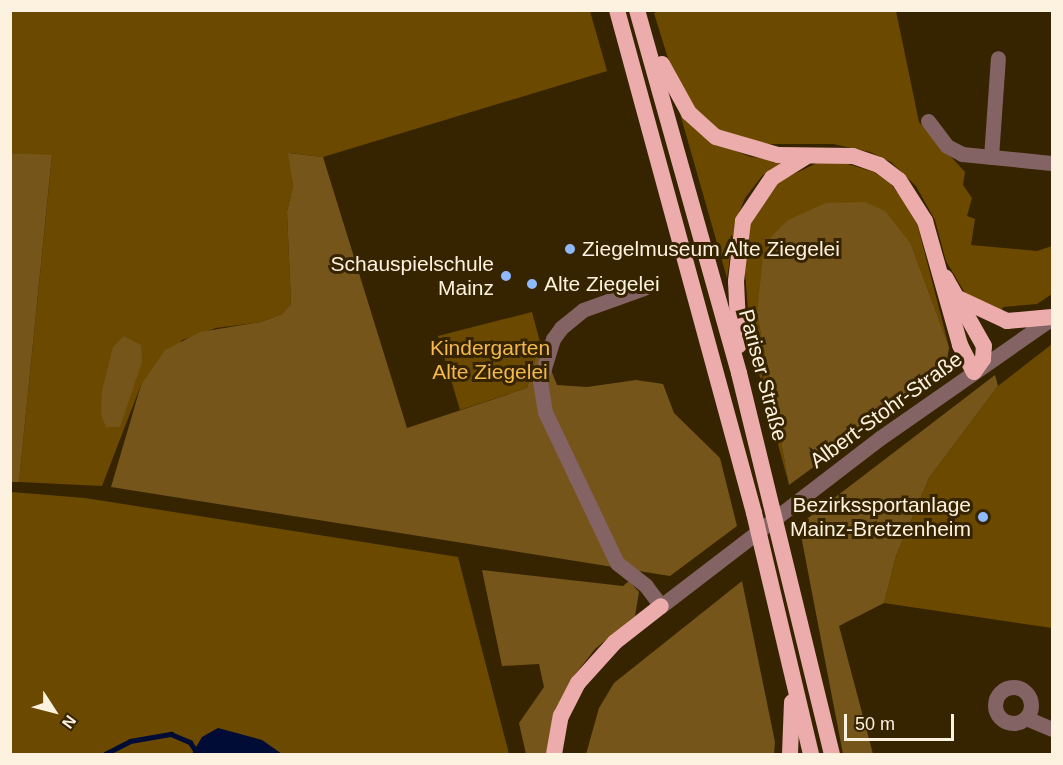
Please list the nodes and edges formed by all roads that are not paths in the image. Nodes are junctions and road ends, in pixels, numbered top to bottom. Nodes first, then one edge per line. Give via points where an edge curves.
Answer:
1 (617, 10) edge
2 (638, 10) edge
3 (998, 58) dead end
4 (928, 121) dead end
5 (809, 155) junction
6 (991, 156) junction
7 (1053, 164) edge
8 (945, 277) junction
9 (644, 288) dead end
10 (957, 297) junction
11 (1053, 317) edge
12 (974, 372) junction
13 (740, 373) junction
14 (662, 606) junction
15 (793, 680) junction
16 (1026, 718) dead end
17 (1053, 729) edge
18 (554, 754) edge
19 (790, 754) edge
20 (811, 754) edge
21 (832, 754) edge

1 - 15 highway, Pariser Straße via 754,513
2 - 5 highway via 669,81 702,127 753,151
2 - 13 highway, Pariser Straße
3 - 6 street
4 - 6 street via 956,152
5 - 8 highway via 853,156 879,165 899,180 919,208
5 - 13 highway via 772,178 755,196 743,222 736,280
6 - 7 street
8 - 10 highway
8 - 12 highway via 960,345
9 - 14 street via 583,310 561,328 553,339 540,381 545,412 617,563 646,586
10 - 11 highway via 1007,321
10 - 12 highway via 984,346 983,359
11 - 12 street, Albert-Stohr-Straße
12 - 14 street, Albert-Stohr-Straße
13 - 21 highway, Pariser Straße
14 - 18 highway via 615,642 578,683 558,725
15 - 19 highway
15 - 20 highway, Pariser Straße
16 - 17 street

